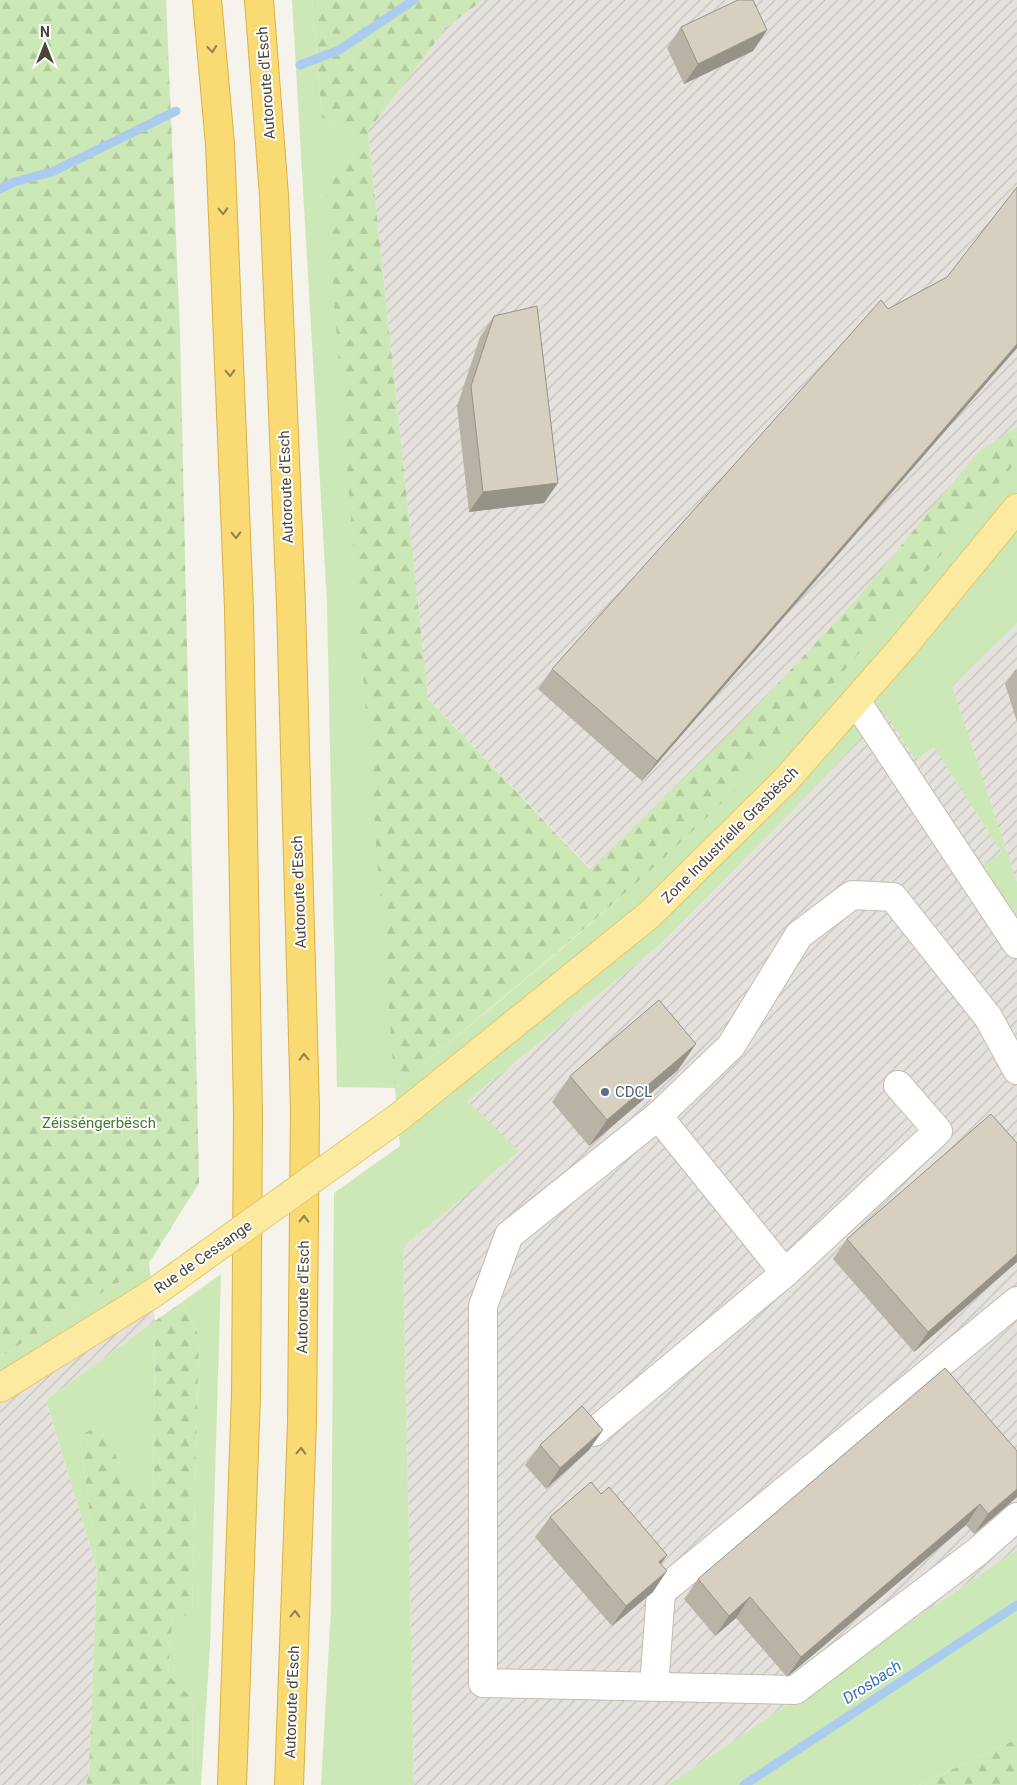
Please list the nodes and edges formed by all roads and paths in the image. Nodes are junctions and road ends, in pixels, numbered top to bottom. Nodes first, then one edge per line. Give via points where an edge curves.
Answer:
1 (207, 0) edge
2 (259, 0) edge
3 (1017, 508) edge
4 (856, 701) junction
5 (1017, 944) edge
6 (1017, 1070) edge
7 (898, 1085) dead end
8 (658, 1116) junction
9 (399, 1117) joint
10 (785, 1273) junction
11 (1017, 1301) edge
12 (0, 1388) edge
13 (594, 1432) edge
14 (1017, 1517) edge
15 (654, 1686) junction
16 (232, 1785) edge
17 (288, 1785) edge

1 -> 16 highway via 220,144 239,608 247,1095 246,1395
17 -> 2 highway, Autoroute d'Esch via 302,1422 306,1110 276,225
3 - 4 main road, Zone Industrielle Grasbësch
4 - 5 lane
4 - 9 main road, Zone Industrielle Grasbësch via 785,781 649,915
6 - 8 lane via 988,1017 893,897 852,895 799,935 731,1046
7 - 10 lane via 938,1131
8 - 10 lane
8 - 15 lane via 509,1235 483,1306 483,1683
9 - 12 main road, Rue de Cessange, bridge via 152,1294
10 - 13 lane
11 - 15 lane via 661,1592
14 - 15 lane via 977,1552 795,1690

